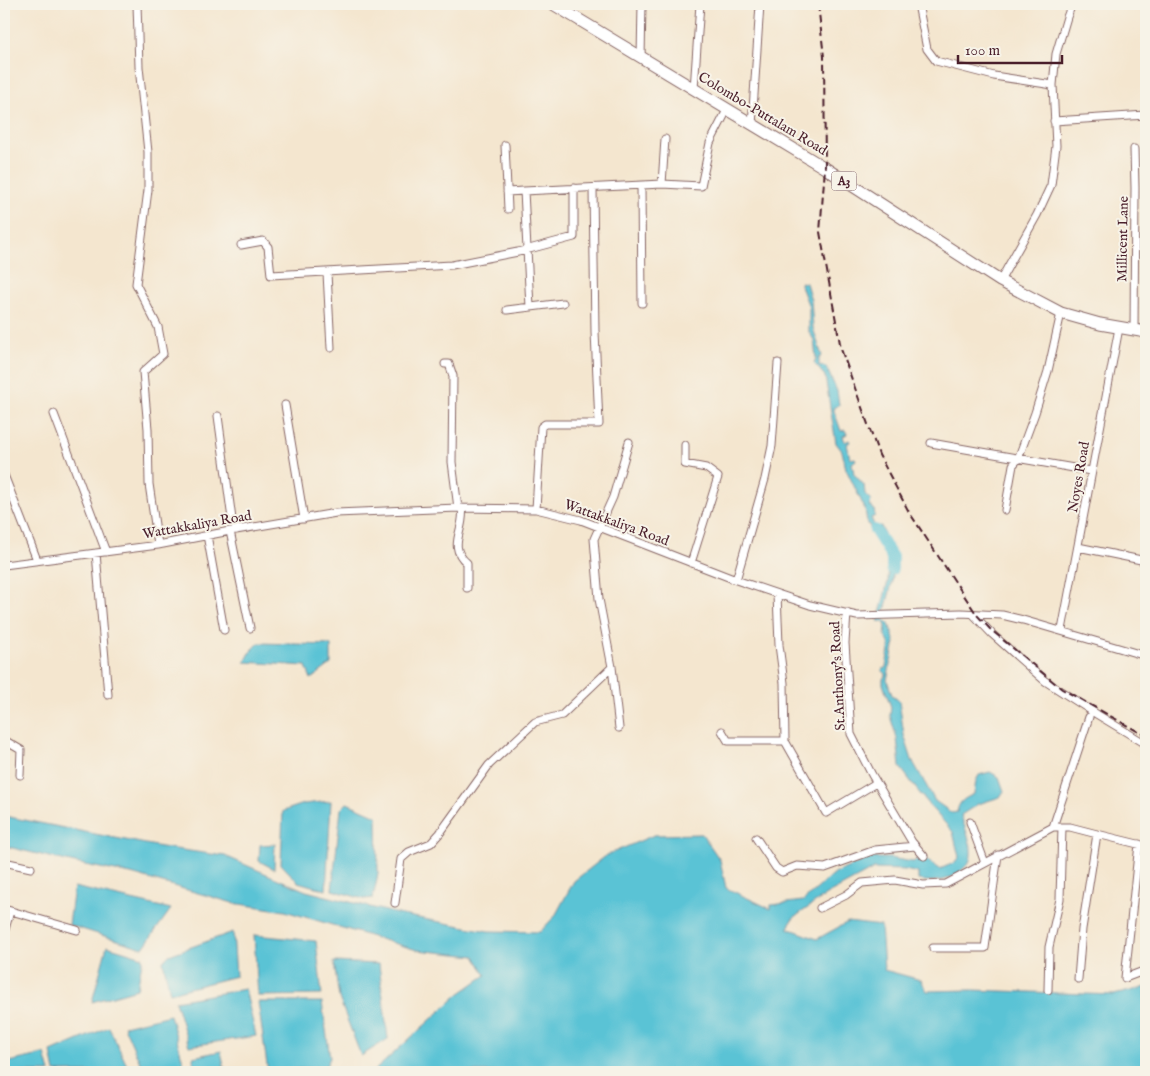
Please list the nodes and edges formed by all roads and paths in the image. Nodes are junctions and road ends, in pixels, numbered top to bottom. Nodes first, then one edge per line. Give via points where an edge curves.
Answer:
1 (137, 4) edge
2 (553, 4) edge
3 (642, 4) edge
4 (700, 4) edge
5 (760, 4) edge
6 (918, 4) edge
7 (1072, 4) edge
8 (641, 58) junction
9 (1053, 85) junction
10 (694, 89) junction
11 (727, 110) junction
12 (1146, 115) edge
13 (1054, 121) junction
14 (752, 124) junction
15 (665, 139) dead end
16 (505, 144) dead end
17 (1134, 149) dead end
18 (662, 184) junction
19 (641, 186) junction
20 (574, 188) junction
21 (593, 189) junction
22 (524, 191) junction
23 (507, 192) junction
24 (508, 209) dead end
25 (241, 245) dead end
26 (527, 249) junction
27 (327, 273) junction
28 (1000, 281) junction
29 (642, 303) dead end
30 (563, 304) dead end
31 (530, 308) junction
32 (507, 310) dead end
33 (1061, 313) junction
34 (1120, 328) junction
35 (1134, 330) junction
36 (1146, 332) edge
37 (331, 348) dead end
38 (778, 363) dead end
39 (445, 364) dead end
40 (285, 405) dead end
41 (54, 414) dead end
42 (218, 416) dead end
43 (629, 442) dead end
44 (932, 443) dead end
45 (685, 444) dead end
46 (1018, 459) junction
47 (1091, 471) junction
48 (4, 475) edge
49 (460, 508) junction
50 (536, 508) junction
51 (1005, 510) dead end
52 (304, 519) junction
53 (599, 528) junction
54 (234, 530) junction
55 (208, 535) junction
56 (158, 545) junction
57 (1078, 547) junction
58 (106, 552) junction
59 (96, 553) junction
60 (37, 560) junction
61 (1146, 561) edge
62 (691, 563) junction
63 (4, 565) edge
64 (736, 580) junction
65 (467, 588) dead end
66 (778, 594) junction
67 (847, 614) junction
68 (973, 614) junction
69 (250, 628) dead end
70 (224, 630) dead end
71 (1062, 630) junction
72 (1146, 656) edge
73 (612, 667) junction
74 (108, 694) dead end
75 (1089, 717) dead end
76 (619, 728) dead end
77 (722, 731) dead end
78 (4, 740) edge
79 (785, 741) junction
80 (1146, 744) edge
81 (20, 775) dead end
82 (876, 782) junction
83 (970, 822) dead end
84 (1053, 827) junction
85 (1062, 827) junction
86 (1097, 834) junction
87 (756, 838) dead end
88 (914, 844) junction
89 (1142, 845) edge
90 (998, 854) junction
91 (924, 856) dead end
92 (4, 862) edge
93 (985, 863) junction
94 (31, 868) dead end
95 (395, 903) dead end
96 (820, 908) dead end
97 (7, 910) edge
98 (77, 930) dead end
99 (4, 933) edge
100 (934, 948) dead end
101 (1146, 970) edge
102 (1078, 979) dead end
103 (1048, 990) dead end

1 - 56 street via 148,190 136,284 158,327 163,354 143,372 149,484
2 - 8 highway, Colombo-Puttalam Road / A3
3 - 8 street
4 - 10 street
5 - 14 street
6 - 9 street via 926,49 936,61 994,76
7 - 9 street via 1056,54
8 - 10 highway, Colombo-Puttalam Road / A3
9 - 13 street
10 - 11 highway, Colombo-Puttalam Road / A3
11 - 14 highway, Colombo-Puttalam Road / A3
11 - 18 street via 710,143 700,186
12 - 13 street
13 - 28 street via 1056,146 1051,185
14 - 28 highway, Colombo-Puttalam Road / A3
15 - 18 street
16 - 23 street
17 - 35 street, Millicent Lane
18 - 19 street
19 - 21 street
19 - 29 street
20 - 21 street
20 - 22 street
20 - 26 street via 574,237
21 - 50 street via 599,424 545,424 541,427
22 - 23 street
22 - 26 street
23 - 24 street
25 - 27 street via 263,241 268,247 270,275
26 - 27 street via 452,265
26 - 31 street
27 - 37 street
28 - 33 highway, Colombo-Puttalam Road / A3
30 - 31 street
31 - 32 street
33 - 34 highway, Colombo-Puttalam Road / A3
33 - 46 street via 1048,371
34 - 35 highway, Colombo-Puttalam Road / A3
34 - 47 street, Noyes Road
35 - 36 highway, Colombo-Puttalam Road / A3
38 - 64 street via 772,446
39 - 49 street via 449,364 453,376 452,462
40 - 52 street
41 - 58 street
42 - 54 street
43 - 53 street
44 - 46 street
45 - 62 street via 684,464 706,468 718,477
46 - 47 street
46 - 51 street via 1013,465
47 - 57 street, Noyes Road
48 - 60 street
49 - 50 street, Wattakkaliya Road
49 - 52 street, Wattakkaliya Road via 336,513
49 - 65 street via 463,513 457,543 458,553 467,563
50 - 53 street, Wattakkaliya Road
52 - 54 street, Wattakkaliya Road
53 - 62 street, Wattakkaliya Road
53 - 73 street via 594,539 599,599
54 - 55 street, Wattakkaliya Road
54 - 69 street
55 - 56 street, Wattakkaliya Road
55 - 70 street
56 - 58 street, Wattakkaliya Road
57 - 61 street
57 - 71 street, Noyes Road
58 - 59 street, Wattakkaliya Road
59 - 60 street, Wattakkaliya Road
59 - 74 street
60 - 63 street, Wattakkaliya Road
62 - 64 street, Wattakkaliya Road
64 - 66 street, Wattakkaliya Road
66 - 67 street, Wattakkaliya Road
66 - 79 street
67 - 68 street, Wattakkaliya Road
67 - 82 street, St.Anthony's Road via 845,643 851,734
68 - 71 street, Wattakkaliya Road via 1002,615
68 - 80 street via 1045,681
71 - 72 street, Wattakkaliya Road
73 - 76 street
73 - 95 street via 562,715 535,722 489,765 431,843 401,859
75 - 84 street
77 - 79 street via 728,741
78 - 81 street via 21,750
79 - 82 street via 826,812
82 - 88 street, St.Anthony's Road
83 - 93 street
84 - 85 street
84 - 90 street
85 - 86 street
85 - 103 street via 1060,899 1049,946
86 - 89 street
86 - 102 street
87 - 88 street via 782,872 797,866 825,868 876,850
88 - 91 street, St.Anthony's Road
89 - 101 street via 1124,978
90 - 93 street
90 - 100 street via 985,948
92 - 94 street
93 - 96 street via 946,884 923,885 895,880 862,883
97 - 98 street
97 - 99 street

